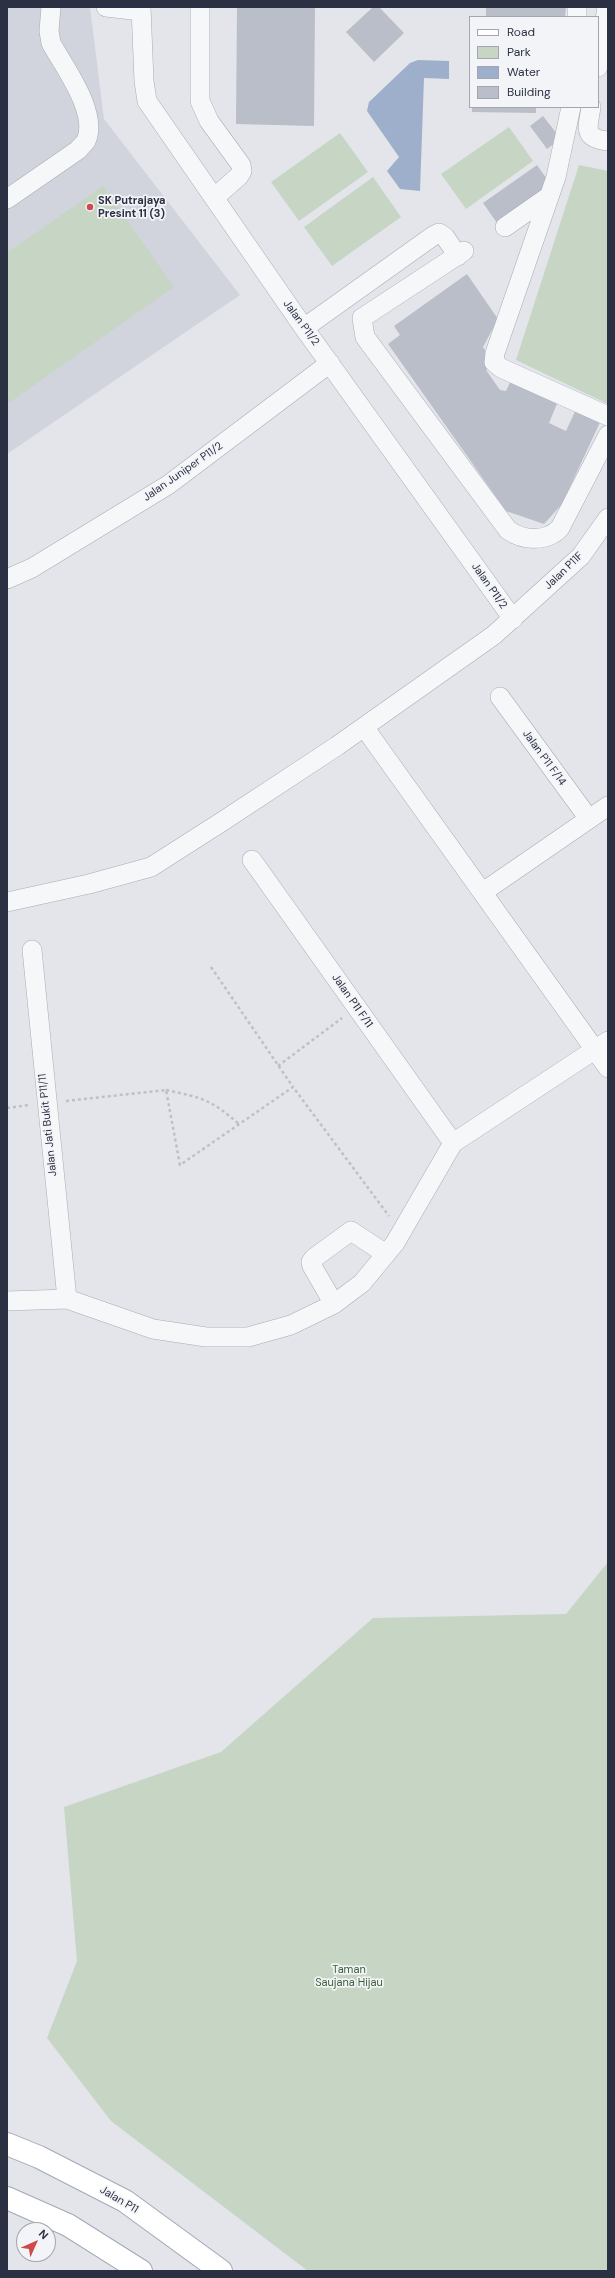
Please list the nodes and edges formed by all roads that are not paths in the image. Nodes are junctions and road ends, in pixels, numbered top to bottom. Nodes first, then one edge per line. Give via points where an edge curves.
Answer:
1 (51, 7) edge
2 (106, 7) edge
3 (200, 7) edge
4 (607, 7) edge
5 (141, 9) edge
6 (599, 60) edge
7 (571, 108) edge
8 (592, 108) edge
9 (608, 141) edge
10 (548, 197) junction
11 (214, 198) junction
12 (7, 199) edge
13 (505, 227) dead end
14 (345, 300) junction
15 (362, 318) junction
16 (304, 328) junction
17 (330, 364) junction
18 (608, 416) edge
19 (608, 434) edge
20 (608, 518) edge
21 (7, 579) edge
22 (513, 619) junction
23 (500, 697) dead end
24 (364, 727) junction
25 (608, 806) edge
26 (589, 819) junction
27 (252, 860) dead end
28 (483, 892) junction
29 (7, 902) edge
30 (32, 950) dead end
31 (601, 1045) edge
32 (608, 1068) edge
33 (452, 1143) junction
34 (386, 1254) junction
35 (67, 1299) junction
36 (7, 1302) edge
37 (334, 1304) junction
38 (7, 2144) edge
39 (7, 2198) edge
40 (141, 2271) edge
41 (221, 2271) edge

1 - 12 street via 51,43 86,108 86,141 78,150
2 - 5 street
3 - 11 street via 200,101 209,121 241,165 242,171
4 - 6 street
5 - 11 street, Jalan P11/2 via 147,101
7 - 10 street via 560,161
8 - 9 street via 588,129 590,135 596,140
10 - 13 street
10 - 18 street via 495,352 494,362 501,368
11 - 16 street, Jalan P11/2
14 - 15 street
14 - 15 street via 439,233 461,253
14 - 16 street
15 - 19 street via 365,337 502,523 515,536 546,539 560,528
16 - 17 street, Jalan P11/2
17 - 21 street, Jalan Juniper P11/2 via 168,485 32,568
17 - 22 street, Jalan P11/2
20 - 22 street, Jalan P11F via 581,556
22 - 24 street, Jalan P11F
23 - 26 street, Jalan P11 F/14
24 - 28 street
24 - 29 street, Jalan P11F via 151,866 89,884
25 - 26 street
26 - 28 street
27 - 33 street, Jalan P11 F/11
28 - 31 street
30 - 35 street, Jalan Jati Bukit P11/11
31 - 32 street
31 - 33 street
33 - 34 street via 401,1233
34 - 37 street via 362,1283
34 - 37 street via 352,1231 314,1258 312,1266
35 - 36 street
35 - 37 street via 153,1329 206,1337 248,1337 291,1325
38 - 41 main road, Jalan P11 via 39,2157 125,2201
39 - 40 main road via 68,2225

